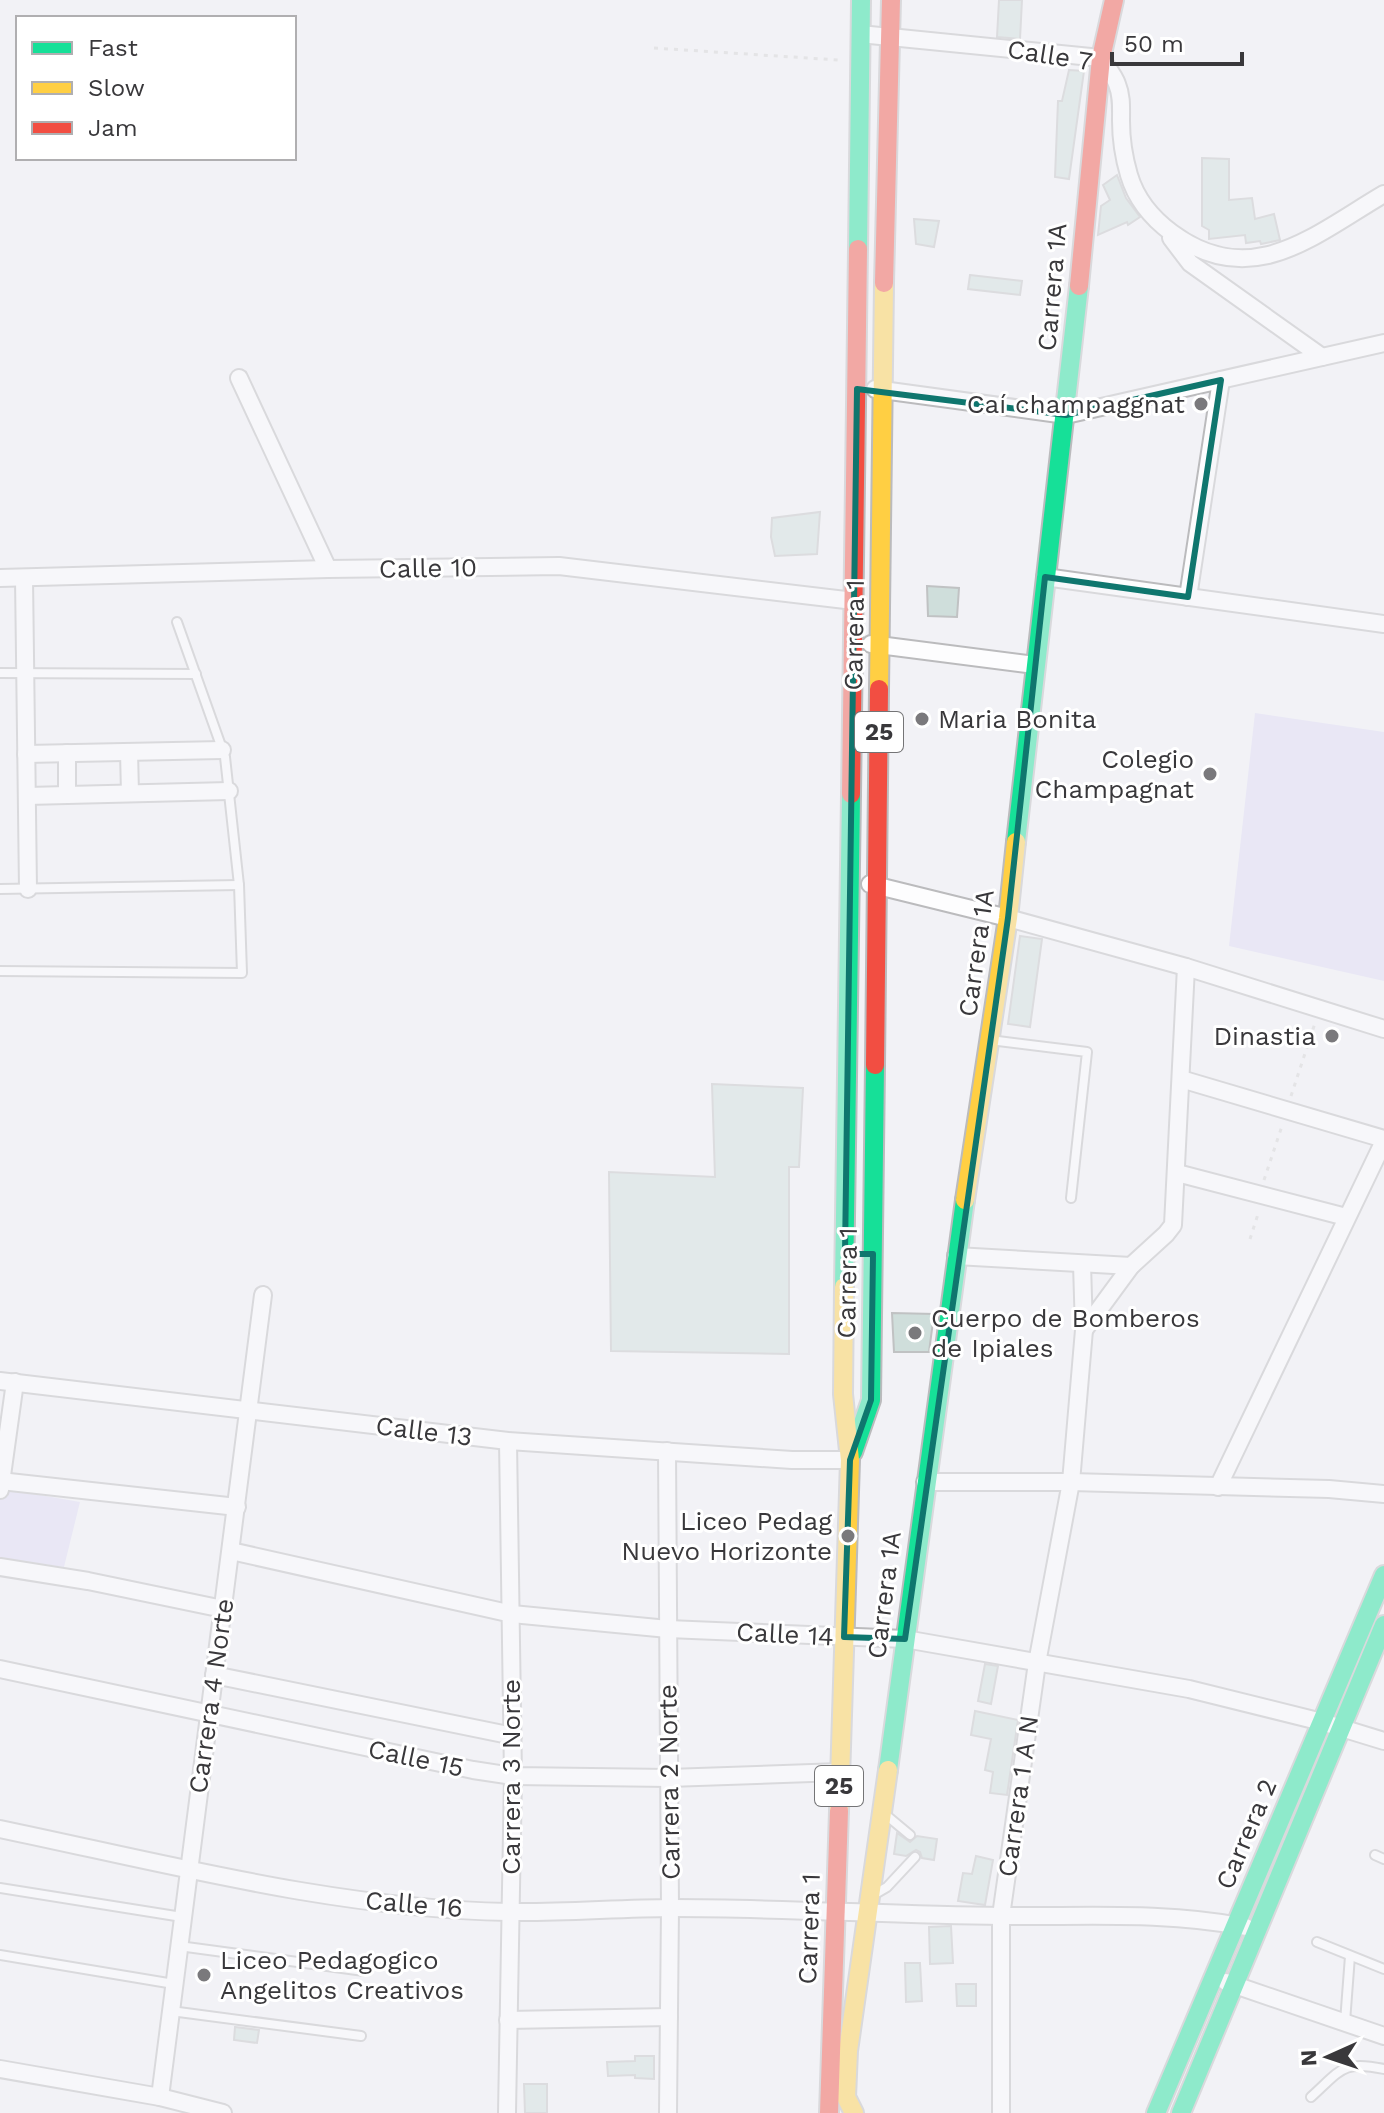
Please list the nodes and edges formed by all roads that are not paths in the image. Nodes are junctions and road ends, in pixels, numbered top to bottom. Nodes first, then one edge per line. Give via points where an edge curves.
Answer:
1 (861, 0) edge
2 (891, 0) edge
3 (1114, 0) edge
4 (860, 34) junction
5 (892, 35) junction
6 (1101, 58) junction
7 (1384, 194) edge
8 (1160, 225) junction
9 (1384, 343) edge
10 (1322, 357) junction
11 (239, 378) dead end
12 (1221, 380) junction
13 (857, 389) junction
14 (882, 389) junction
15 (1066, 415) junction
16 (328, 569) junction
17 (1045, 577) junction
18 (0, 578) edge
19 (24, 578) junction
20 (1188, 597) junction
21 (854, 601) junction
22 (177, 622) dead end
23 (1384, 624) edge
24 (853, 643) junction
25 (879, 644) junction
26 (1035, 665) junction
27 (0, 673) edge
28 (25, 673) junction
29 (196, 674) junction
30 (222, 750) junction
31 (129, 752) junction
32 (67, 753) junction
33 (26, 754) junction
34 (229, 791) junction
35 (130, 793) junction
36 (67, 795) junction
37 (27, 796) junction
38 (850, 881) junction
39 (239, 885) junction
40 (877, 885) junction
41 (0, 889) edge
42 (28, 889) junction
43 (1008, 918) junction
44 (1186, 967) junction
45 (0, 971) edge
46 (1384, 1029) edge
47 (989, 1040) junction
48 (1181, 1079) junction
49 (1384, 1140) edge
50 (1177, 1173) junction
51 (1071, 1198) dead end
52 (1346, 1217) junction
53 (845, 1254) junction
54 (873, 1254) junction
55 (956, 1256) junction
56 (1082, 1264) junction
57 (1131, 1266) junction
58 (263, 1295) dead end
59 (1084, 1330) junction
60 (7, 1381) edge
61 (249, 1411) junction
62 (508, 1441) junction
63 (667, 1451) junction
64 (850, 1460) junction
65 (925, 1482) junction
66 (1071, 1482) junction
67 (0, 1484) edge
68 (1218, 1487) junction
69 (1384, 1494) edge
70 (237, 1507) junction
71 (231, 1551) junction
72 (0, 1567) edge
73 (1384, 1575) edge
74 (223, 1609) junction
75 (512, 1614) junction
76 (1384, 1625) edge
77 (668, 1629) junction
78 (844, 1637) junction
79 (905, 1639) junction
80 (1037, 1663) junction
81 (0, 1669) edge
82 (214, 1675) junction
83 (209, 1713) junction
84 (1322, 1722) junction
85 (1341, 1728) junction
86 (513, 1736) junction
87 (1384, 1741) edge
88 (840, 1772) junction
89 (513, 1776) junction
90 (669, 1778) junction
91 (882, 1812) junction
92 (0, 1829) edge
93 (910, 1835) dead end
94 (915, 1857) dead end
95 (188, 1869) junction
96 (0, 1888) edge
97 (870, 1904) junction
98 (670, 1908) junction
99 (835, 1909) junction
100 (510, 1912) junction
101 (1001, 1916) junction
102 (182, 1917) junction
103 (1235, 1925) junction
104 (1258, 1929) junction
105 (1317, 1942) dead end
106 (178, 1946) junction
107 (0, 1955) edge
108 (1350, 1956) junction
109 (1384, 1969) edge
110 (364, 1971) dead end
111 (1213, 1977) junction
112 (174, 1984) junction
113 (1235, 1985) junction
114 (170, 2011) junction
115 (669, 2017) junction
116 (508, 2020) junction
117 (1345, 2022) junction
118 (361, 2036) dead end
119 (1384, 2036) edge
120 (0, 2069) edge
121 (1384, 2069) edge
122 (160, 2097) junction
123 (1311, 2097) dead end
124 (223, 2113) edge
125 (507, 2113) edge
126 (668, 2113) edge
127 (829, 2113) edge
128 (854, 2113) edge
129 (1001, 2113) edge
130 (1156, 2113) edge
131 (1181, 2113) edge

1 - 4 main road, Carrera 1 / 25
2 - 5 main road, Carrera 1 / 25
3 - 6 main road, Carrera 1A
4 - 5 street, Calle 7
4 - 13 main road, Carrera 1 / 25
5 - 6 street, Calle 7
5 - 14 main road, Carrera 1 / 25
6 - 8 street, Calle 7 via 1122,102 1130,179
6 - 15 main road, Carrera 1A
7 - 8 street, Calle 7 via 1293,249 1261,258 1209,253
8 - 10 street via 1190,263
9 - 10 street
10 - 12 street
11 - 16 street
12 - 15 street
12 - 20 street
13 - 14 street
13 - 21 main road, Carrera 1 / 25
14 - 15 street
14 - 25 main road, Carrera 1 / 25
15 - 17 main road, Carrera 1A
16 - 19 street, Calle 10
16 - 21 street, Calle 10 via 559,566
17 - 20 street
17 - 26 main road, Carrera 1A
18 - 19 street, Calle 10
19 - 28 street
20 - 23 street
21 - 24 main road, Carrera 1 / 25
22 - 29 lane
24 - 25 street
24 - 38 main road, Carrera 1 / 25
25 - 26 street
25 - 40 main road, Carrera 1 / 25
26 - 43 main road, Carrera 1A
27 - 28 lane
28 - 29 lane
28 - 33 street
29 - 30 lane
30 - 31 street
30 - 34 lane
31 - 32 street
31 - 35 street
32 - 33 street
32 - 36 street
33 - 37 street
34 - 35 street
34 - 39 lane
35 - 36 street
36 - 37 street
37 - 42 street
38 - 40 street
38 - 53 main road, Carrera 1 / 25
39 - 42 lane
39 - 45 lane via 242,973
40 - 43 street
40 - 54 main road, Carrera 1 / 25
41 - 42 lane
43 - 44 street
43 - 47 main road, Carrera 1A
44 - 46 street
44 - 48 street
47 - 51 lane via 1087,1052
47 - 55 main road, Carrera 1A
48 - 49 street
48 - 50 street
49 - 52 street
50 - 52 street
50 - 57 street via 1173,1225
52 - 68 street
53 - 54 main road
53 - 64 main road, Carrera 1 / 25 via 843,1394
54 - 64 main road, Carrera 1 / 25 via 871,1400
55 - 56 street
55 - 65 main road, Carrera 1A
56 - 57 street
56 - 59 street, Carrera 1 A N
57 - 59 street
58 - 61 street, Carrera 4 Norte
59 - 66 street, Carrera 1 A N
60 - 61 street, Calle 13
60 - 67 street
61 - 62 street, Calle 13
61 - 70 street, Carrera 4 Norte
62 - 63 street, Calle 13
62 - 75 street, Carrera 3 Norte
63 - 64 street, Calle 13
63 - 77 street, Carrera 2 Norte
64 - 78 main road, Carrera 1 / 25
65 - 66 street
65 - 79 main road, Carrera 1A
66 - 68 street
66 - 80 street, Carrera 1 A N
67 - 70 street
68 - 69 street
70 - 71 street, Carrera 4 Norte
71 - 74 street, Carrera 4 Norte
71 - 75 street, Calle 14
72 - 74 street
73 - 84 main road, Carrera 2
74 - 82 street, Carrera 4 Norte
75 - 77 street, Calle 14
75 - 86 street, Carrera 3 Norte
76 - 85 main road, Carrera 2
77 - 78 street, Calle 14
77 - 90 street, Carrera 2 Norte
78 - 79 street, Calle 14
78 - 88 main road, Carrera 1 / 25
79 - 80 street, Calle 14
79 - 91 main road, Carrera 1A
80 - 84 street, Calle 14 via 1189,1689
80 - 101 street, Carrera 1 A N
81 - 83 street, Calle 15
82 - 83 street, Carrera 4 Norte
82 - 86 street
83 - 89 street, Calle 15
83 - 95 street, Carrera 4 Norte
84 - 85 street, Calle 14
84 - 103 main road, Carrera 2
85 - 87 street, Calle 14
85 - 104 main road, Carrera 2
86 - 89 street, Carrera 3 Norte
88 - 90 street, Calle 15
88 - 99 main road, Carrera 1 / 25
89 - 90 street, Calle 15
89 - 100 street, Carrera 3 Norte
90 - 98 street, Carrera 2 Norte
91 - 93 lane
91 - 97 main road, Carrera 1A
92 - 95 street, Calle 16
94 - 97 lane
95 - 100 street, Calle 16 via 408,1906
95 - 102 street, Carrera 4 Norte
96 - 102 lane
97 - 99 street, Calle 16
97 - 101 street, Calle 16
97 - 128 main road, Carrera 1 via 846,2076 846,2097
98 - 99 street, Calle 16
98 - 100 street, Calle 16
98 - 115 street, Carrera 2 Norte
99 - 127 main road, Carrera 1 / 25
100 - 116 street, Carrera 3 Norte
101 - 103 street via 1155,1915
101 - 129 street, Carrera 1 A N
102 - 106 street, Carrera 4 Norte
103 - 104 street
103 - 111 main road, Carrera 2
104 - 113 main road, Carrera 2
105 - 108 lane
106 - 110 lane
106 - 112 street, Carrera 4 Norte
107 - 112 lane
108 - 109 lane
108 - 117 lane
111 - 113 street
111 - 130 main road, Carrera 2
112 - 114 street, Carrera 4 Norte
113 - 117 street
113 - 131 main road, Carrera 2
114 - 118 lane
114 - 122 street, Carrera 4 Norte
115 - 116 street
115 - 126 street, Carrera 2 Norte
116 - 125 street, Carrera 3 Norte
117 - 119 street
120 - 122 street
121 - 123 lane via 1350,2065
122 - 124 street

